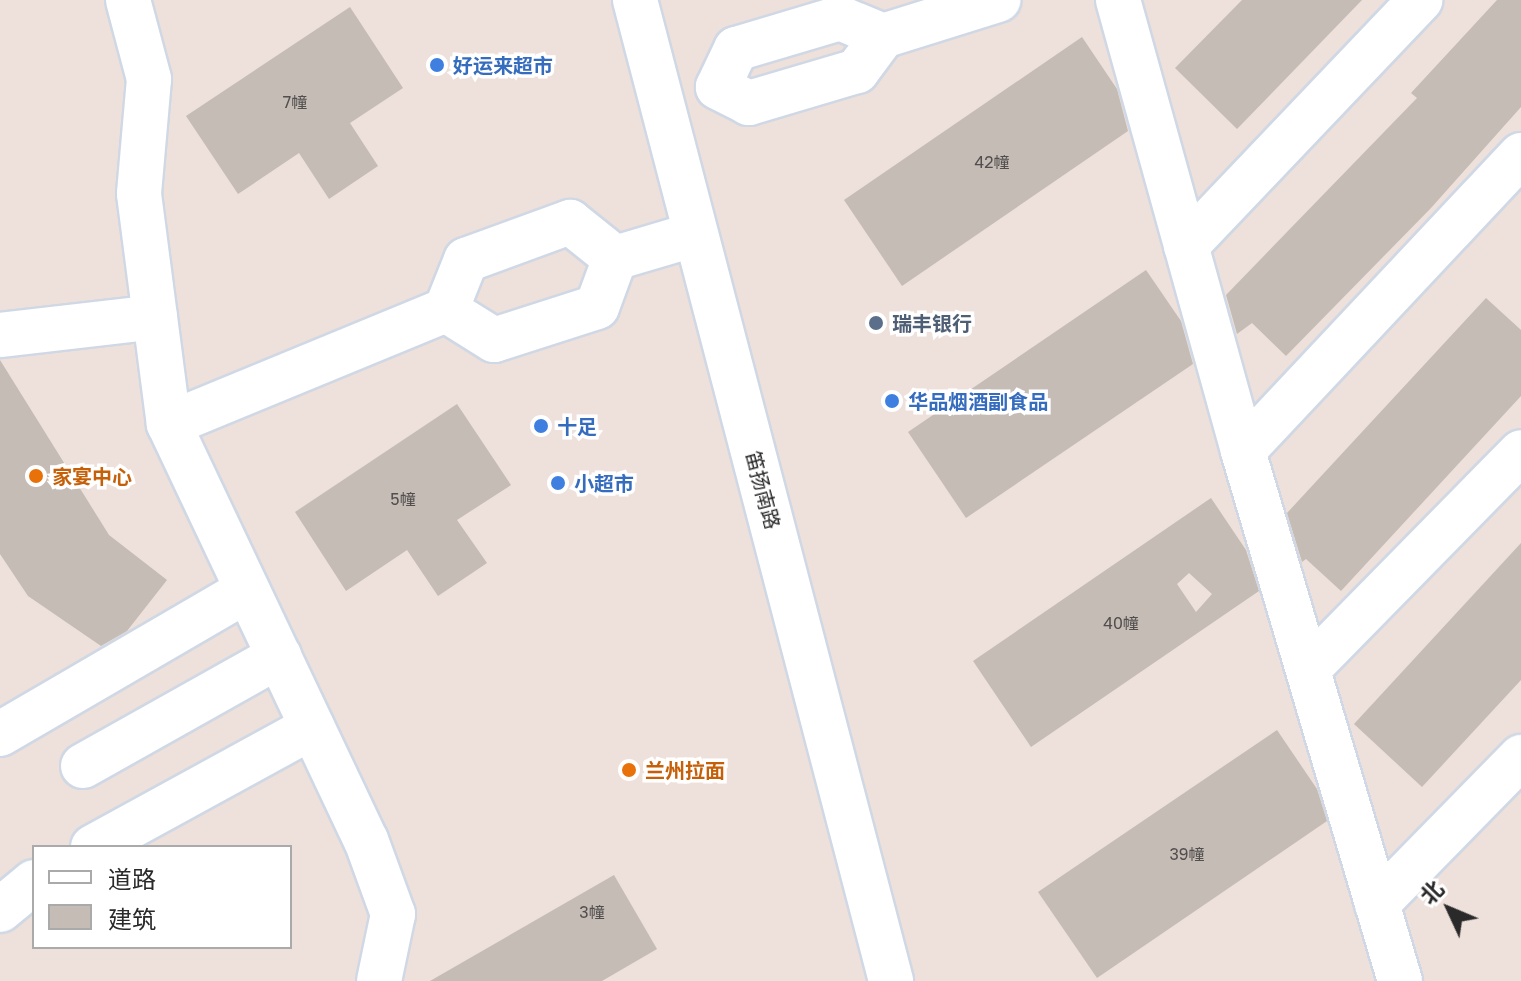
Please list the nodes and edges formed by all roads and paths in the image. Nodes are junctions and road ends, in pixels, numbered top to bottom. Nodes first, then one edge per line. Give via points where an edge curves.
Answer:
1 (128, 0) edge
2 (635, 0) edge
3 (998, 0) edge
4 (1118, 0) edge
5 (1420, 0) edge
6 (662, 102) junction
7 (1521, 155) edge
8 (696, 234) junction
9 (1186, 246) junction
10 (615, 258) junction
11 (446, 310) junction
12 (155, 317) junction
13 (0, 335) edge
14 (169, 424) junction
15 (1243, 451) junction
16 (1521, 452) edge
17 (247, 590) junction
18 (279, 656) junction
19 (1308, 669) junction
20 (312, 727) junction
21 (0, 734) edge
22 (1521, 757) edge
23 (83, 766) dead end
24 (97, 845) edge
25 (32, 884) edge
26 (1377, 904) junction
27 (0, 910) edge
28 (379, 981) edge
29 (891, 981) edge
30 (1400, 981) edge

1 - 12 street via 149,79 139,194
2 - 6 street, 笛扬南路
3 - 6 street via 883,36 857,71 749,103 718,87
4 - 9 street
5 - 9 street
6 - 8 street, 笛扬南路
7 - 15 street
8 - 10 street
8 - 29 street, 笛扬南路
9 - 15 street
10 - 11 street via 597,307 494,340
10 - 11 street via 570,222 466,260
11 - 14 street
12 - 13 street
12 - 14 street
14 - 17 street
15 - 19 street
16 - 19 street
17 - 18 street
17 - 21 street
18 - 20 street
18 - 23 street
19 - 26 street
20 - 24 street
20 - 28 street via 366,840 393,914
22 - 26 street
25 - 27 street
26 - 30 street

